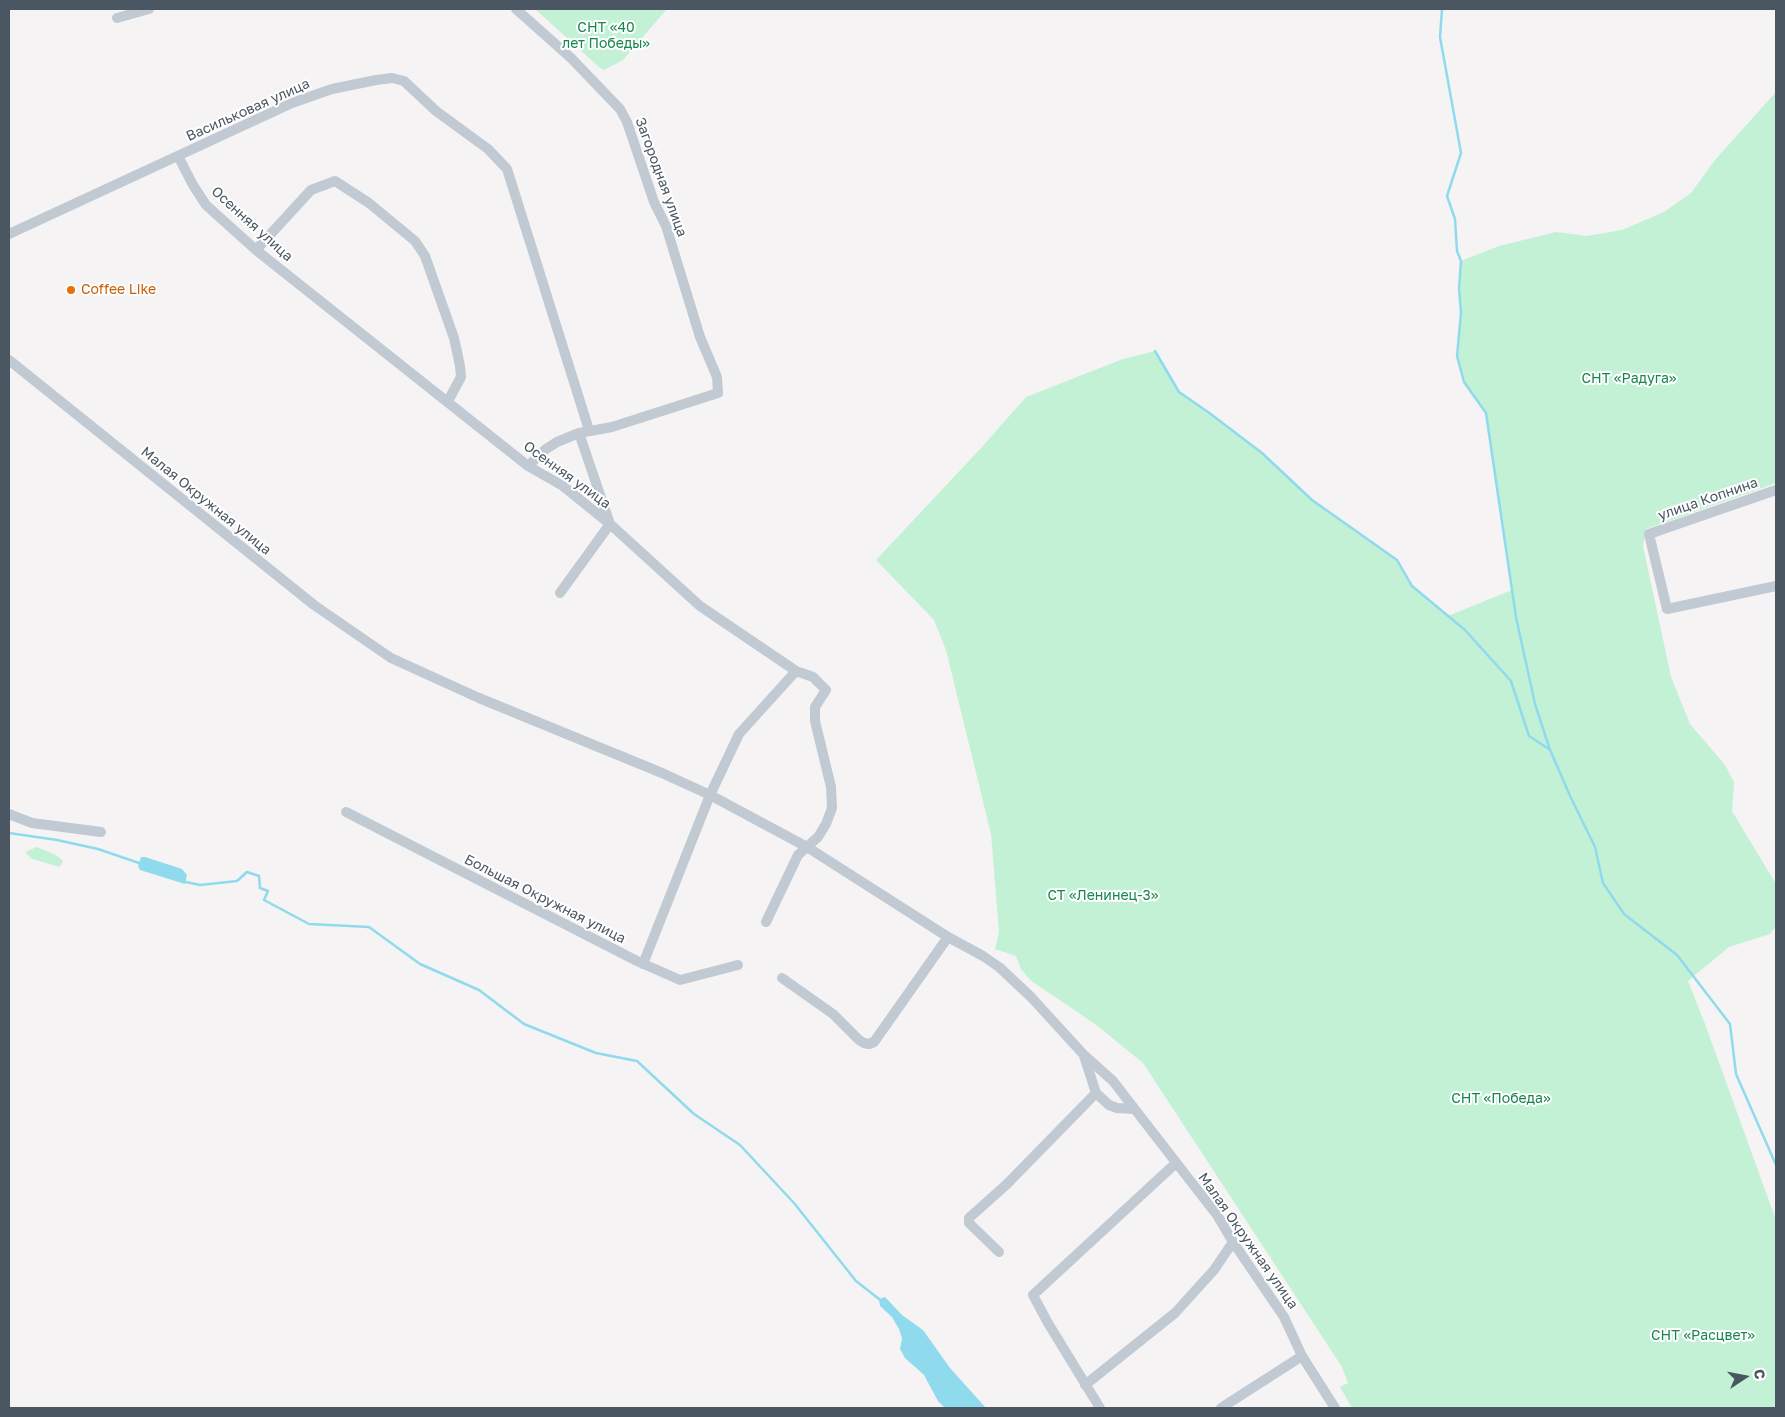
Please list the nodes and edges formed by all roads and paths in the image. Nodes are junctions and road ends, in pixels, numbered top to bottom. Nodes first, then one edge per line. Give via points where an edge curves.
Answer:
1 (148, 9) edge
2 (516, 9) edge
3 (117, 18) dead end
4 (178, 156) junction
5 (9, 234) edge
6 (256, 250) junction
7 (9, 360) edge
8 (448, 401) junction
9 (584, 432) junction
10 (528, 466) junction
11 (1776, 490) edge
12 (610, 524) junction
13 (1776, 586) edge
14 (560, 593) dead end
15 (796, 671) junction
16 (710, 795) junction
17 (346, 812) dead end
18 (9, 814) edge
19 (101, 832) dead end
20 (807, 847) junction
21 (766, 922) dead end
22 (948, 937) junction
23 (643, 964) junction
24 (738, 965) dead end
25 (782, 978) dead end
26 (1084, 1055) junction
27 (1096, 1093) junction
28 (1134, 1109) junction
29 (1176, 1163) junction
30 (1233, 1242) junction
31 (999, 1252) dead end
32 (1302, 1356) junction
33 (1085, 1385) junction
34 (1100, 1408) edge
35 (1221, 1408) edge
36 (1335, 1408) edge

1 - 3 street
2 - 9 street, Загородная улица via 620,109 666,226 700,337 717,377 718,393 612,427
4 - 5 street, Васильковая улица
4 - 6 street, Осенняя улица via 206,205
4 - 9 street, Васильковая улица via 292,103 324,92 392,78 404,82 436,111 488,149 507,169
6 - 8 street, Осенняя улица
6 - 8 street via 311,190 335,181 368,203 415,242 425,256 454,338 460,366 461,377
7 - 16 street, Малая Окружная улица via 307,599 391,658
8 - 10 street, Осенняя улица
9 - 10 street via 557,442
9 - 12 street, Васильковая улица
10 - 12 street, Осенняя улица via 563,486
11 - 13 street, улица Копнина via 1649,534 1667,609
12 - 14 street
12 - 15 street, Осенняя улица via 700,606
15 - 16 street via 739,734
15 - 20 street, Осенняя улица via 813,677 826,690 815,706 815,721 831,787 832,808 822,831
16 - 20 street, Малая Окружная улица
16 - 23 street
17 - 23 street, Большая Окружная улица
18 - 19 street via 32,823
20 - 21 street via 798,856
20 - 22 street, Малая Окружная улица
22 - 25 street via 874,1042 869,1044 859,1040 833,1014
22 - 26 street, Малая Окружная улица via 999,967
23 - 24 street, Большая Окружная улица via 680,980
26 - 27 street
26 - 28 street, Малая Окружная улица via 1113,1081
27 - 28 street via 1109,1105
27 - 31 street via 969,1218 969,1222
28 - 29 street, Малая Окружная улица
29 - 30 street, Малая Окружная улица via 1217,1215
29 - 33 street via 1033,1295
30 - 32 street, Малая Окружная улица via 1284,1317
30 - 33 street via 1214,1270 1175,1313
32 - 35 street
32 - 36 street, Малая Окружная улица
33 - 34 street

